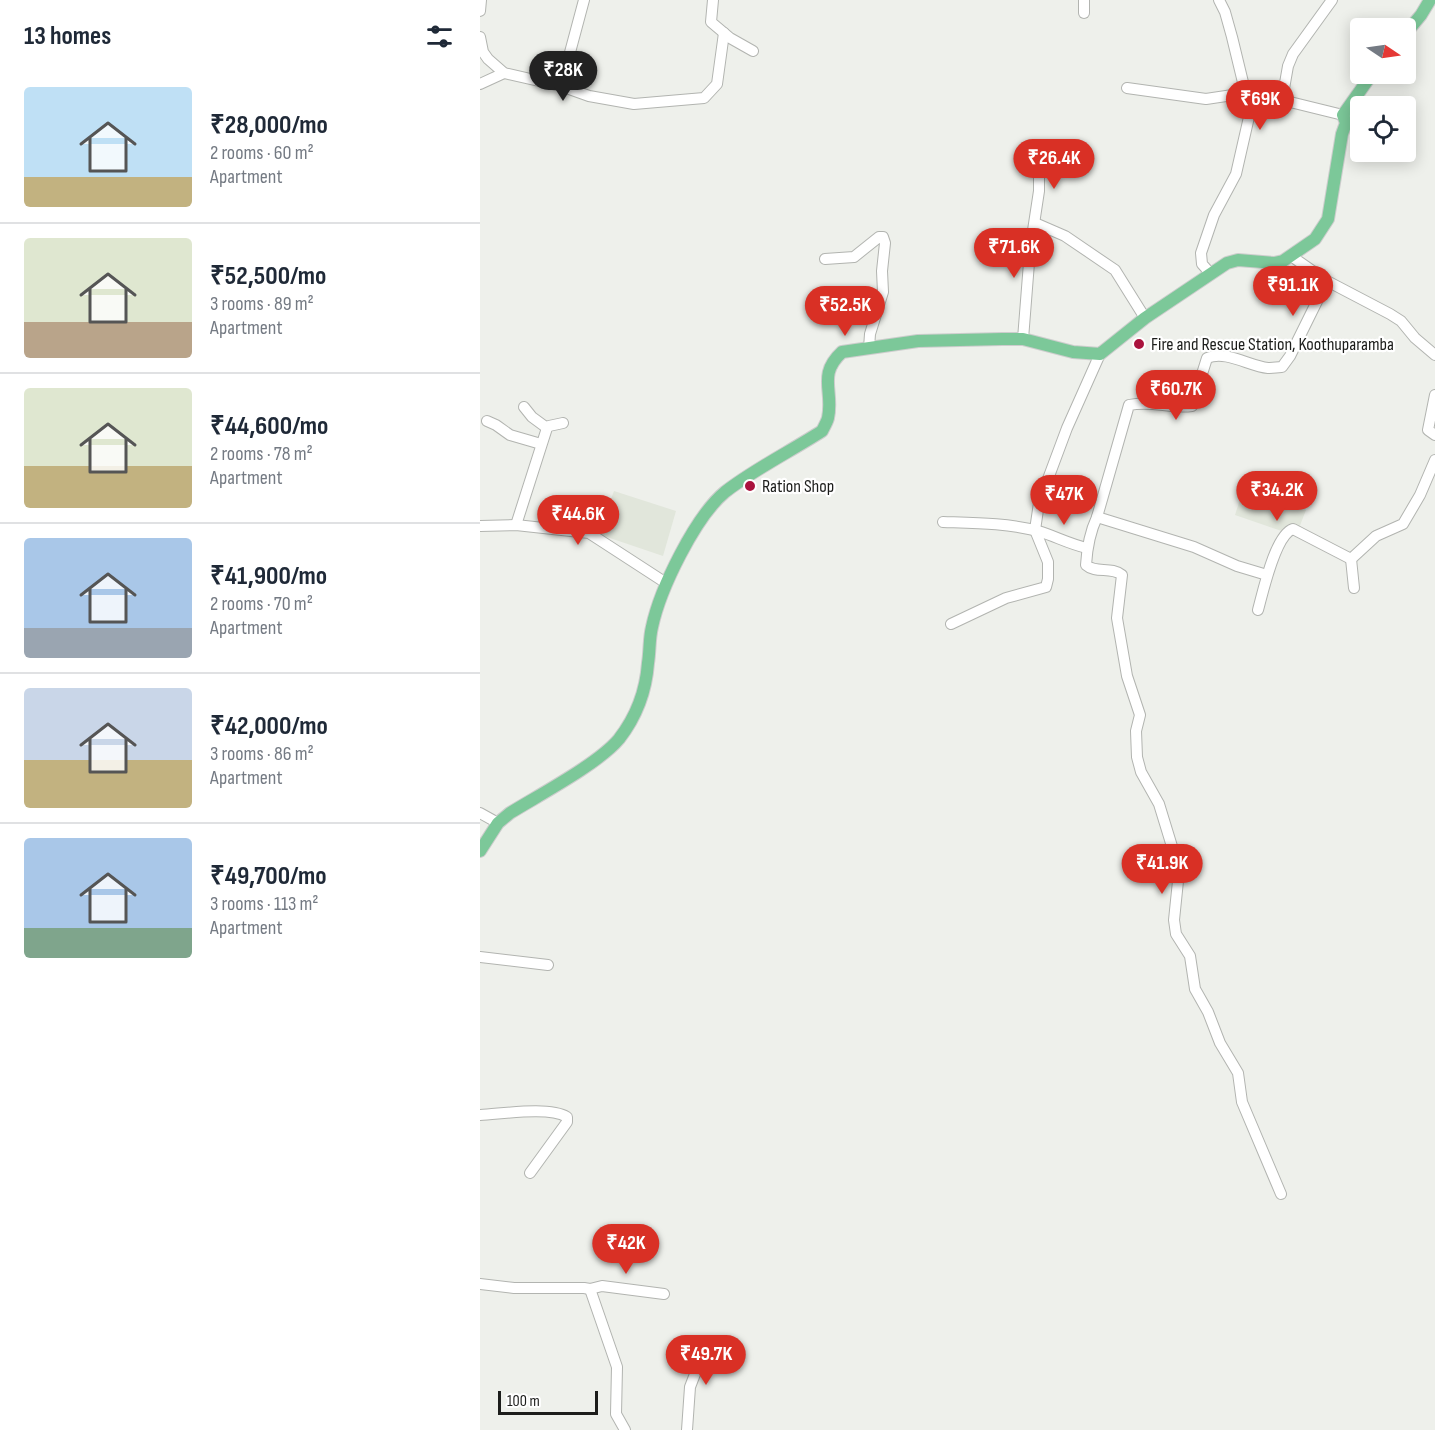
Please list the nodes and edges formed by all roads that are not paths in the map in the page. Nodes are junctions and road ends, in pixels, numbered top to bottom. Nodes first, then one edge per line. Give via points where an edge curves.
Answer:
1 (481, 0) edge
2 (584, 0) edge
3 (713, 0) edge
4 (1084, 0) edge
5 (1219, 0) edge
6 (1332, 0) edge
7 (1430, 0) edge
8 (480, 11) edge
9 (1084, 13) dead end
10 (1416, 21) edge
11 (724, 33) junction
12 (480, 37) edge
13 (753, 51) dead end
14 (504, 73) junction
15 (480, 84) edge
16 (1365, 84) edge
17 (561, 86) junction
18 (1126, 88) dead end
19 (1246, 93) junction
20 (1282, 100) junction
21 (1343, 115) junction
22 (1039, 156) dead end
23 (1035, 223) junction
24 (1291, 256) junction
25 (825, 259) dead end
26 (1210, 273) junction
27 (1327, 281) junction
28 (1145, 318) junction
29 (1023, 339) junction
30 (869, 348) junction
31 (1100, 354) junction
32 (1435, 355) edge
33 (1435, 395) edge
34 (524, 407) dead end
35 (487, 421) dead end
36 (563, 423) dead end
37 (547, 428) junction
38 (1435, 435) edge
39 (541, 444) junction
40 (1435, 460) edge
41 (1097, 517) junction
42 (943, 522) dead end
43 (516, 525) junction
44 (480, 526) edge
45 (1035, 530) junction
46 (1087, 548) junction
47 (1351, 559) junction
48 (1267, 575) junction
49 (666, 584) junction
50 (1354, 588) dead end
51 (1258, 610) dead end
52 (951, 624) dead end
53 (480, 813) edge
54 (498, 823) junction
55 (480, 851) edge
56 (480, 957) edge
57 (548, 965) dead end
58 (480, 1115) edge
59 (530, 1173) dead end
60 (1281, 1194) dead end
61 (480, 1284) edge
62 (590, 1289) junction
63 (664, 1294) dead end
64 (700, 1343) dead end
65 (626, 1430) edge
66 (687, 1430) edge

1 - 8 street
2 - 17 street
3 - 11 street via 711,22
4 - 9 street
5 - 19 street
6 - 20 street via 1293,54
7 - 10 main road
11 - 13 street
11 - 17 street via 717,84 704,98 634,104 589,96
12 - 14 street via 483,52
14 - 15 street
14 - 17 street
16 - 21 main road
18 - 19 street via 1206,99
19 - 20 street
19 - 26 street via 1249,117 1236,174 1214,214 1201,253 1202,264
20 - 21 street
21 - 24 main road via 1346,123 1328,219 1315,239
22 - 23 street via 1040,191
23 - 28 street via 1065,236 1114,270
23 - 29 street
24 - 26 main road via 1274,263 1238,260
24 - 27 street
25 - 30 street via 854,257 883,237 883,292
26 - 28 main road
27 - 32 street via 1401,321
27 - 41 street via 1282,367 1268,368 1212,356 1204,365 1192,406 1144,402 1129,405
28 - 31 main road
29 - 30 main road via 918,341
29 - 31 main road via 1073,352
30 - 49 main road via 842,352 833,360 827,381 828,419 822,431 724,493 696,529
31 - 45 street via 1039,503
33 - 38 street via 1428,430
34 - 37 street
35 - 39 street via 510,435
36 - 37 street
37 - 39 street
39 - 43 street
40 - 47 street via 1402,524 1376,536
41 - 46 street
41 - 48 street
42 - 45 street
43 - 44 street
43 - 49 street via 589,533
45 - 46 street
45 - 52 street via 1048,562 1046,587 1006,598
46 - 60 street via 1089,568 1122,575 1117,618 1127,676 1140,715 1137,757 1159,804 1174,853 1178,881 1176,934 1190,956 1195,989 1238,1073 1242,1102
47 - 48 street via 1293,529 1281,538
47 - 50 street
48 - 51 street
49 - 54 main road via 652,627 642,697 618,740
53 - 54 street
54 - 55 main road
56 - 57 street
58 - 59 street via 547,1112 567,1117
61 - 62 street
62 - 63 street via 602,1286
62 - 65 street via 617,1367 616,1414
64 - 66 street via 700,1361 690,1386

